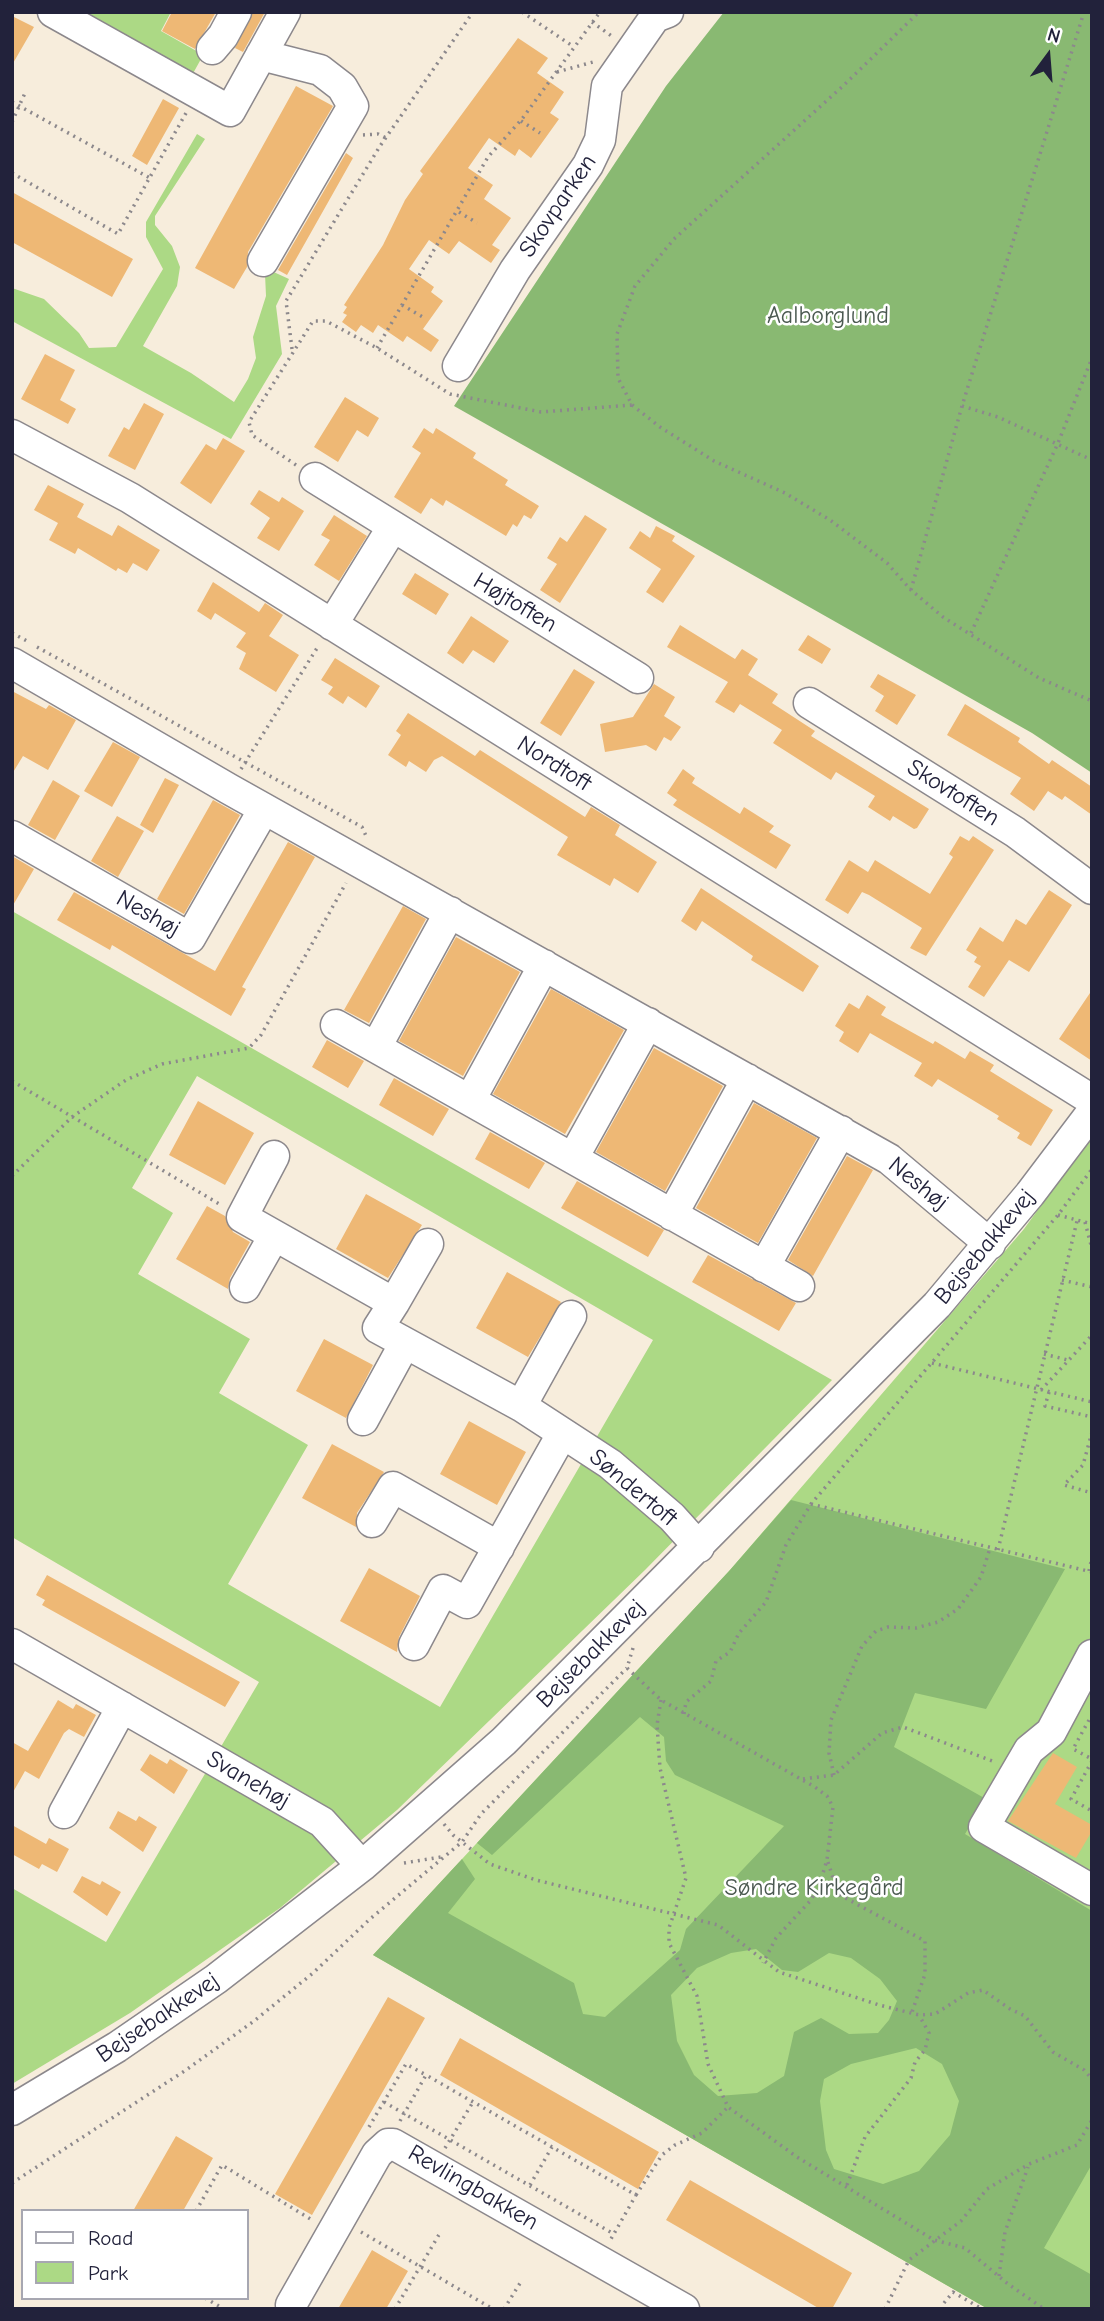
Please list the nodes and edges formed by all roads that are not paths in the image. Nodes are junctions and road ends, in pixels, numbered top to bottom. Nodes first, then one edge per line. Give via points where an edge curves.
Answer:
1 (53, 12) edge
2 (236, 12) edge
3 (285, 12) edge
4 (668, 12) edge
5 (212, 49) dead end
6 (261, 55) junction
7 (263, 261) dead end
8 (458, 366) dead end
9 (12, 435) edge
10 (315, 478) road end
11 (392, 528) junction
12 (332, 625) junction
13 (12, 663) edge
14 (638, 678) dead end
15 (809, 703) dead end
16 (264, 808) junction
17 (12, 836) edge
18 (1092, 889) edge
19 (450, 912) junction
20 (544, 965) junction
21 (648, 1023) junction
22 (336, 1025) dead end
23 (376, 1047) junction
24 (747, 1079) junction
25 (470, 1100) junction
26 (1092, 1100) edge
27 (1092, 1112) edge
28 (841, 1131) junction
29 (274, 1156) dead end
30 (573, 1158) junction
31 (672, 1214) junction
32 (274, 1236) junction
33 (428, 1244) dead end
34 (990, 1244) junction
35 (765, 1267) junction
36 (799, 1286) dead end
37 (245, 1287) dead end
38 (394, 1303) junction
39 (571, 1316) dead end
40 (405, 1343) junction
41 (521, 1406) junction
42 (363, 1420) dead end
43 (562, 1434) junction
44 (372, 1522) dead end
45 (499, 1547) junction
46 (699, 1547) junction
47 (414, 1645) dead end
48 (13, 1647) edge
49 (1092, 1656) edge
50 (122, 1707) junction
51 (64, 1813) dead end
52 (362, 1866) junction
53 (1092, 1890) edge
54 (12, 2110) edge
55 (291, 2305) dead end
56 (684, 2309) edge

1 - 6 street via 230,111
2 - 5 street
3 - 6 street
4 - 8 street, Skovparken via 655,17 607,86 600,140 588,165 515,270
6 - 7 street via 320,70 342,87 352,106
9 - 12 street, Nordtoft via 130,498
10 - 11 street, Højtoften
11 - 12 street
11 - 14 street, Højtoften
12 - 26 street, Nordtoft
13 - 16 street, Neshøj
15 - 18 street, Skovtoften via 1015,832
16 - 17 street, Neshøj via 190,938
16 - 19 street, Neshøj
19 - 20 street, Neshøj
19 - 23 street
20 - 21 street, Neshøj
20 - 25 street
21 - 24 street, Neshøj
21 - 30 street
22 - 23 street
23 - 25 street
24 - 28 street, Neshøj
24 - 31 street
25 - 30 street
27 - 34 street, Bejsebakkevej
28 - 34 street, Neshøj via 910,1174
28 - 35 street
29 - 32 street via 242,1217
30 - 31 street
31 - 35 street
32 - 37 street
32 - 38 street
33 - 38 street, Søndertoft
34 - 46 street, Bejsebakkevej via 937,1305
35 - 36 street
38 - 40 street, Søndertoft via 378,1328
39 - 41 street
40 - 41 street, Søndertoft
40 - 42 street
41 - 43 street, Søndertoft
43 - 45 street, Søndertoft
43 - 46 street, Søndertoft via 642,1489
44 - 45 street via 393,1487
45 - 47 street, Søndertoft via 467,1603 443,1590
46 - 52 street, Bejsebakkevej via 504,1741
48 - 50 street, Svanehøj
49 - 53 street via 1051,1732 1029,1750 984,1828
50 - 51 street
50 - 52 street, Svanehøj via 322,1822
52 - 54 street, Bejsebakkevej via 216,1979 117,2047
55 - 56 street, Revlingbakken via 377,2154 388,2144 411,2152

